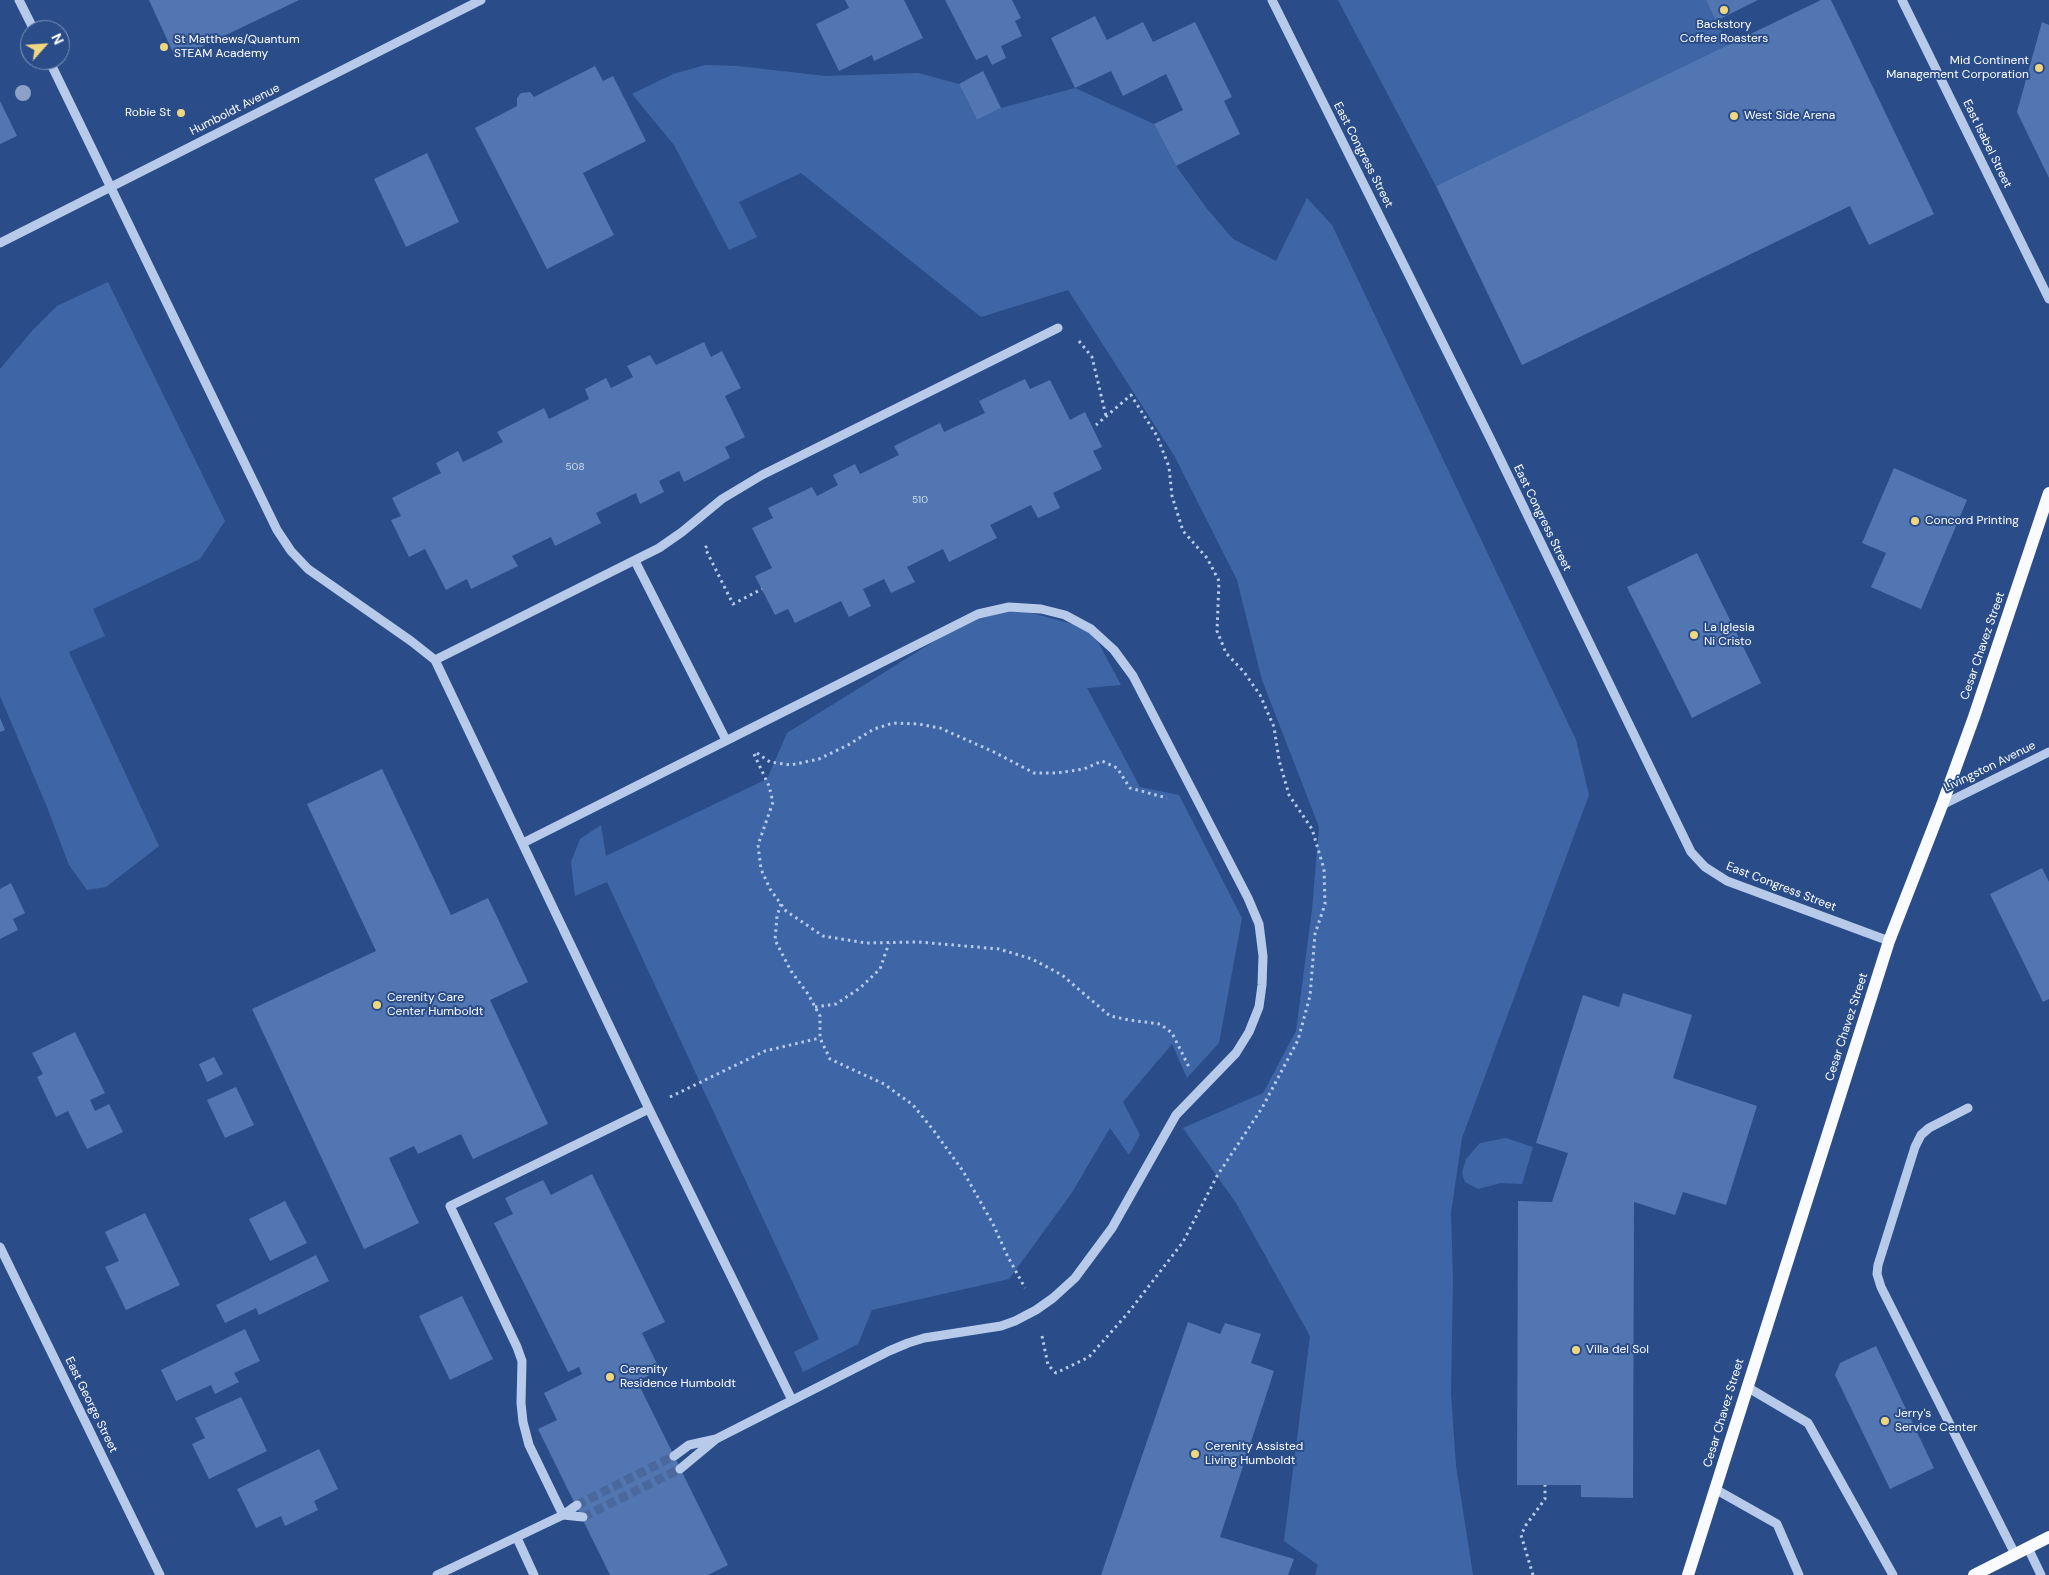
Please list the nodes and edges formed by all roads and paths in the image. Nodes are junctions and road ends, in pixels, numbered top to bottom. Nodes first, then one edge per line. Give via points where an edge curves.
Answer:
1 (20, 0) edge
2 (481, 0) edge
3 (1272, 0) edge
4 (1902, 0) edge
5 (29, 20) edge
6 (54, 70) edge
7 (111, 186) junction
8 (0, 243) edge
9 (2049, 299) edge
10 (1058, 328) dead end
11 (1077, 339) dead end
12 (1106, 416) junction
13 (1096, 425) dead end
14 (2049, 493) edge
15 (712, 542) dead end
16 (635, 561) junction
17 (762, 589) dead end
18 (435, 660) junction
19 (726, 740) junction
20 (2049, 752) edge
21 (1169, 799) dead end
22 (1942, 805) junction
23 (523, 843) junction
24 (781, 904) junction
25 (1889, 941) junction
26 (889, 943) junction
27 (815, 1007) junction
28 (820, 1038) junction
29 (1194, 1062) dead end
30 (1968, 1108) dead end
31 (649, 1109) junction
32 (0, 1246) edge
33 (1036, 1310) junction
34 (1747, 1387) junction
35 (792, 1400) junction
36 (716, 1439) junction
37 (674, 1456) tunnel mouth
38 (680, 1469) tunnel mouth
39 (1545, 1485) dead end
40 (1715, 1489) junction
41 (576, 1505) tunnel mouth
42 (562, 1515) junction
43 (582, 1517) tunnel mouth
44 (2049, 1537) edge
45 (517, 1538) junction
46 (2028, 1548) junction
47 (2015, 1554) junction
48 (160, 1575) edge
49 (436, 1575) edge
50 (534, 1575) edge
51 (1533, 1575) edge
52 (1688, 1575) edge
53 (1799, 1575) edge
54 (1893, 1575) edge
55 (1974, 1575) edge
56 (2041, 1575) edge

1 - 5 street
2 - 7 street, Humboldt Avenue
3 - 25 street, East Congress Street via 1691,852 1705,867 1727,881
4 - 9 street, East Isabel Street
6 - 7 street
7 - 8 street, Humboldt Avenue
7 - 18 street via 282,538 308,569
10 - 16 street via 762,475 722,499 659,548
11 - 12 path via 1092,357
12 - 13 path
12 - 33 path via 1131,395 1157,436 1169,467 1172,496 1183,531 1207,558 1219,581 1217,631 1226,653 1260,695 1274,727 1289,795 1312,829 1324,869 1325,904 1315,934 1310,996 1298,1040 1262,1108 1217,1176 1183,1242 1089,1357 1056,1373 1048,1365
14 - 22 main road, Cesar Chavez Street
15 - 17 path via 705,548 733,604
16 - 18 street
16 - 19 street
18 - 23 street
19 - 23 street
19 - 33 street via 978,614 1009,607 1041,609 1074,619 1091,629 1114,650 1133,676 1248,898 1258,924 1263,956 1259,1007 1236,1053 1176,1115 1107,1235 1076,1278
20 - 22 street, Livingston Avenue
21 - 24 path via 1130,788 1117,768 1102,761 1084,769 1034,773 940,728 918,724 892,723 874,729 819,760 791,765 770,762 752,750 773,802 758,845 761,869
22 - 25 main road, Cesar Chavez Street
23 - 31 street
24 - 26 path via 786,911 823,936
24 - 27 path via 775,940 790,971
25 - 34 main road, Cesar Chavez Street
26 - 27 path via 880,969 860,988 836,1004
26 - 29 path via 919,942 999,949 1032,959 1062,975 1110,1016 1160,1024 1172,1033 1190,1068
27 - 28 path via 820,1016
28 - 31 path via 765,1051
28 - 33 path via 830,1059 884,1084 912,1105 934,1130 994,1224
30 - 47 street via 1929,1128 1918,1141 1877,1274
31 - 35 street
31 - 42 street via 450,1206 517,1347 522,1362 521,1403 525,1431
32 - 48 street, East George Street
33 - 35 street via 1001,1326 908,1343
34 - 40 main road, Cesar Chavez Street
34 - 54 street via 1808,1423
35 - 36 street
36 - 37 street via 689,1445
36 - 38 street
39 - 51 path via 1545,1499 1521,1535
40 - 52 main road, Cesar Chavez Street
40 - 53 street via 1777,1524
41 - 42 street
42 - 43 street
42 - 45 street
44 - 46 main road
45 - 49 street
45 - 50 street
46 - 47 main road
46 - 56 street
47 - 55 main road

